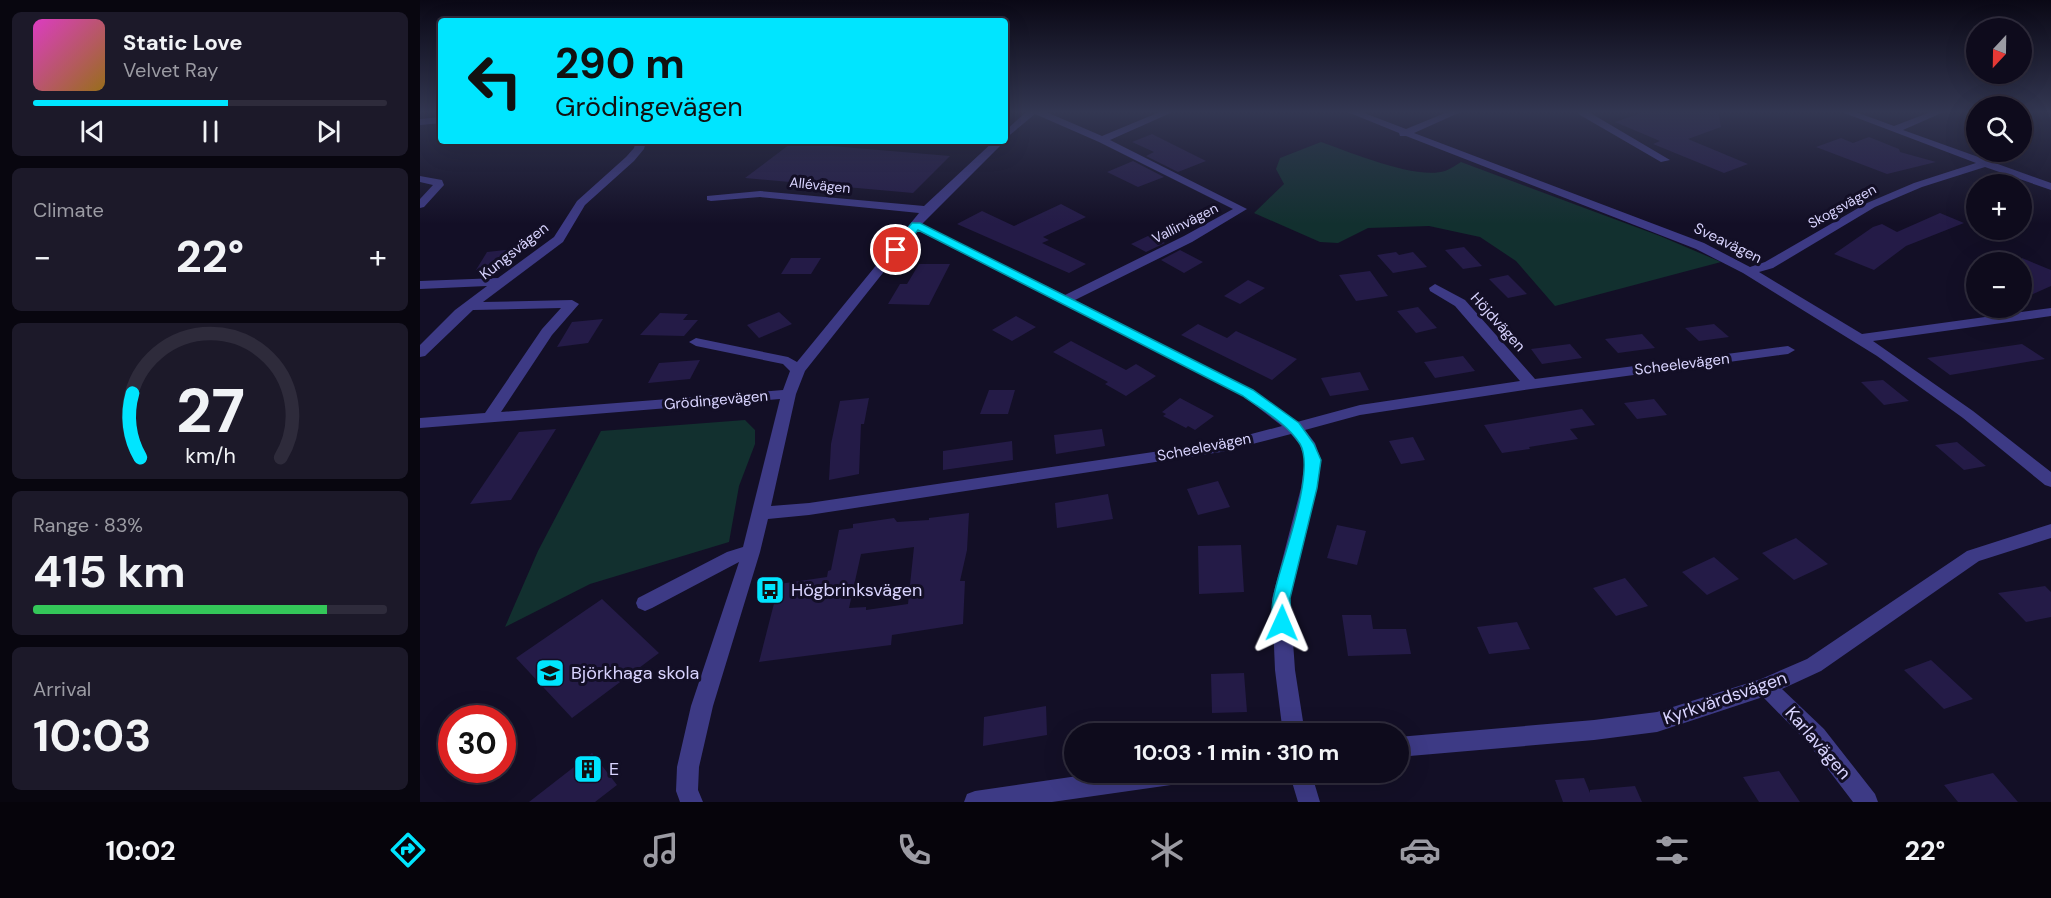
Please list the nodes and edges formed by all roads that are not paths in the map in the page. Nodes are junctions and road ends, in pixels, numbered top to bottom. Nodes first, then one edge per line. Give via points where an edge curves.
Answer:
1 (639, 148) edge
2 (992, 148) edge
3 (1119, 148) edge
4 (1441, 148) edge
5 (1645, 148) edge
6 (1944, 148) edge
7 (1665, 160) dead end
8 (1986, 164) junction
9 (420, 179) edge
10 (2051, 187) edge
11 (711, 198) dead end
12 (420, 205) edge
13 (927, 210) junction
14 (916, 225) junction
15 (1751, 271) junction
16 (503, 282) junction
17 (420, 285) edge
18 (1436, 288) dead end
19 (1066, 300) junction
20 (470, 306) junction
21 (2051, 312) edge
22 (1862, 338) junction
23 (696, 342) dead end
24 (1788, 350) dead end
25 (420, 353) edge
26 (798, 370) junction
27 (1531, 384) junction
28 (789, 394) junction
29 (489, 418) junction
30 (420, 423) edge
31 (1294, 427) junction
32 (2051, 481) edge
33 (759, 513) junction
34 (2051, 531) edge
35 (751, 552) junction
36 (645, 603) dead end
37 (1766, 687) junction
38 (1292, 723) edge
39 (1409, 746) edge
40 (1108, 783) edge
41 (1303, 783) edge
42 (692, 802) edge
43 (975, 802) edge
44 (1309, 802) edge
45 (1867, 802) edge

1 - 16 street, Kungsvägen via 581,203 559,239
2 - 13 street, Grödingevägen
3 - 19 street, Vallinvägen via 1241,209
4 - 15 street, Sveavägen via 1700,246
5 - 7 street
6 - 8 street
8 - 10 street
8 - 15 street, Skogsvägen via 1870,205 1769,265
9 - 12 street via 439,185
11 - 13 street, Allévägen via 760,194
13 - 14 street, Grödingevägen
14 - 19 street
14 - 26 street, Grödingevägen
15 - 22 street, Sveavägen
16 - 17 street
16 - 20 street, Kungsvägen
18 - 27 street, Höjdvägen via 1460,303
19 - 31 street via 1248,393
20 - 25 street, Kungsvägen
20 - 29 street via 572,304 547,332
21 - 22 street
22 - 32 street, Sveavägen via 1932,385
23 - 26 street via 788,361
24 - 27 street, Scheelevägen
26 - 28 street, Grödingevägen
27 - 31 street, Scheelevägen via 1360,410
28 - 29 street, Grödingevägen
28 - 33 street
29 - 30 street, Grödingevägen
31 - 33 street, Scheelevägen via 1221,447 810,509
31 - 38 street via 1313,460 1281,598
33 - 35 street
34 - 37 street, Kyrkvärdsvägen via 1973,556 1814,665
35 - 36 street via 733,557
35 - 42 street via 692,746 687,791
37 - 39 street, Kyrkvärdsvägen via 1658,722
37 - 45 street, Karlavägen via 1816,736
40 - 43 street
41 - 44 street

